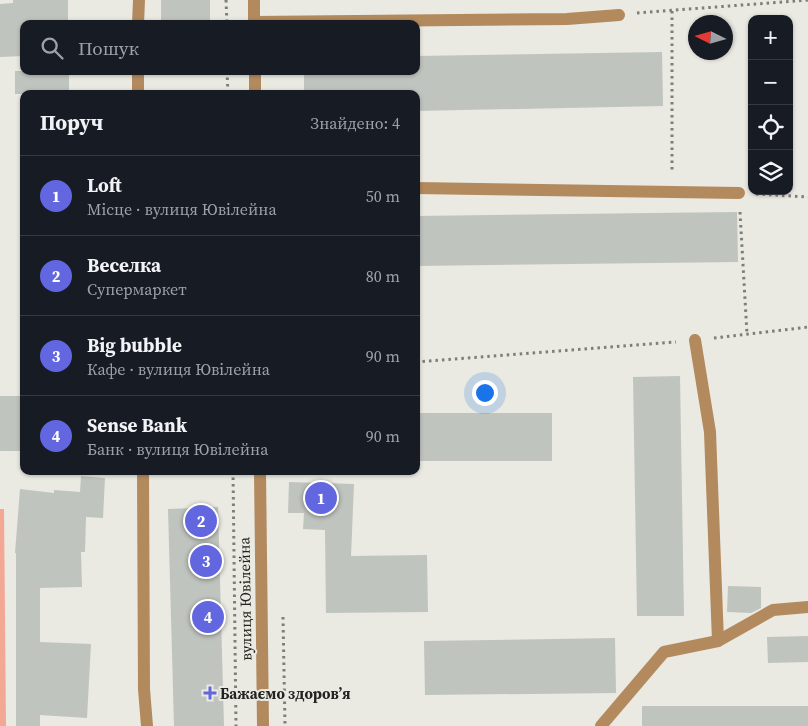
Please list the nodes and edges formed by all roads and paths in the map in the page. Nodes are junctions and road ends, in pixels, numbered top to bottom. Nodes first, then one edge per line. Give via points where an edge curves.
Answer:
1 (139, 0) edge
2 (226, 0) edge
3 (254, 0) edge
4 (808, 0) edge
5 (672, 11) junction
6 (619, 15) joint
7 (138, 20) edge
8 (227, 20) edge
9 (254, 20) edge
10 (420, 21) edge
11 (138, 75) edge
12 (227, 75) edge
13 (255, 75) edge
14 (138, 90) edge
15 (228, 90) edge
16 (255, 90) edge
17 (420, 188) edge
18 (672, 192) junction
19 (739, 194) junction
20 (808, 197) edge
21 (808, 327) edge
22 (747, 334) junction
23 (695, 340) junction
24 (420, 362) edge
25 (143, 475) edge
26 (233, 475) edge
27 (260, 475) edge
28 (808, 607) edge
29 (718, 641) junction
30 (147, 726) edge
31 (236, 726) edge
32 (263, 726) edge
33 (601, 726) edge

1 - 7 street
2 - 8 path
3 - 9 street
4 - 5 path
5 - 6 path
5 - 18 path
6 - 10 street
11 - 14 street
12 - 15 path
13 - 16 street
17 - 18 street
18 - 19 street
19 - 20 path
19 - 22 path
21 - 22 path
22 - 23 path
23 - 24 path
23 - 29 street via 710,432
25 - 30 street
26 - 31 path
27 - 32 street, вулиця Ювілейна
28 - 29 street via 773,610
29 - 33 street via 664,652

